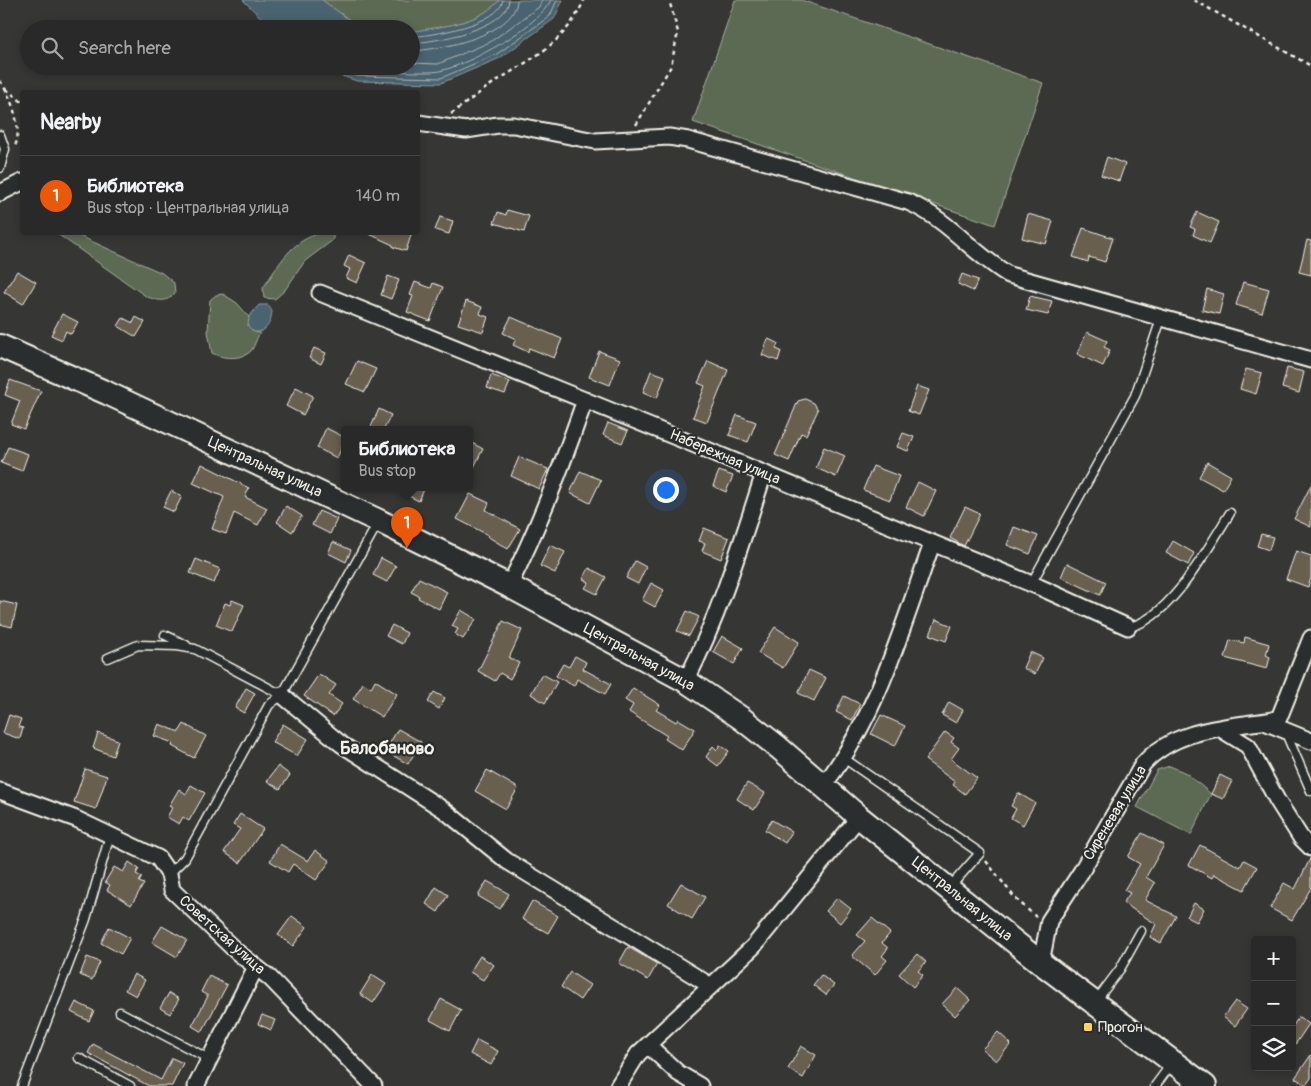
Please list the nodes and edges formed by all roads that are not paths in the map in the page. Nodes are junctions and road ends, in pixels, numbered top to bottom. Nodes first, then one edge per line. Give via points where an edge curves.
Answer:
1 (420, 123) edge
2 (0, 135) edge
3 (2, 165) edge
4 (20, 183) edge
5 (0, 193) edge
6 (320, 293) dead end
7 (1161, 319) junction
8 (0, 346) edge
9 (1311, 360) edge
10 (584, 400) junction
11 (764, 473) junction
12 (1230, 513) dead end
13 (379, 521) junction
14 (932, 544) junction
15 (1031, 584) junction
16 (509, 586) junction
17 (1128, 627) joint
18 (165, 635) dead end
19 (1311, 638) edge
20 (195, 649) junction
21 (108, 658) dead end
22 (686, 680) junction
23 (282, 696) junction
24 (1267, 723) junction
25 (1219, 728) junction
26 (1284, 730) junction
27 (1311, 741) edge
28 (845, 759) junction
29 (824, 786) junction
30 (1311, 791) edge
31 (0, 792) edge
32 (859, 817) junction
33 (110, 835) junction
34 (1311, 848) edge
35 (169, 874) junction
36 (949, 889) junction
37 (1141, 931) dead end
38 (1041, 963) junction
39 (256, 967) junction
40 (711, 986) junction
41 (1095, 1003) junction
42 (120, 1012) dead end
43 (648, 1045) junction
44 (79, 1058) dead end
45 (211, 1060) junction
46 (1173, 1062) junction
47 (22, 1086) edge
48 (130, 1086) edge
49 (196, 1086) edge
50 (374, 1086) edge
51 (618, 1086) edge
52 (700, 1086) edge
53 (1155, 1086) edge
54 (1205, 1086) edge

1 - 7 street via 466,130 514,125 595,141 669,137 688,140 908,202 939,218 990,263 1009,275
2 - 3 lane via 5,149
4 - 5 street
6 - 10 street, Набережная улица
7 - 9 street
7 - 15 lane via 1138,390
8 - 13 main road, Центральная улица
10 - 11 street, Набережная улица
10 - 16 street via 538,529
11 - 14 street, Набережная улица
11 - 22 street via 714,622
12 - 17 lane via 1183,588 1160,609 1135,626
13 - 16 main road, Центральная улица
13 - 23 lane
14 - 15 street, Набережная улица
14 - 28 street via 874,701
15 - 17 street, Набережная улица
16 - 22 main road, Центральная улица
18 - 20 lane
19 - 24 street via 1280,718
20 - 21 lane via 138,645
20 - 23 lane
22 - 29 main road, Центральная улица via 741,718
23 - 35 lane via 270,705 185,858
23 - 40 street via 342,744 444,810 508,861
24 - 25 street, Сиреневая улица
24 - 26 street
25 - 34 street via 1248,746 1277,800
25 - 38 street, Сиреневая улица via 1169,743 1155,750 1143,764 1081,872 1058,904 1048,928
26 - 27 street
26 - 30 lane
28 - 29 street
28 - 36 lane via 980,853
29 - 32 main road, Центральная улица
31 - 33 street, Советская улица via 76,819
32 - 36 main road, Центральная улица
32 - 40 street via 753,947
33 - 35 street, Советская улица via 158,858
33 - 47 lane via 86,919
35 - 39 street, Советская улица via 172,890
36 - 38 main road, Центральная улица
37 - 41 lane via 1120,969
38 - 41 main road, Центральная улица
39 - 45 street
39 - 50 street, Советская улица
40 - 43 street
41 - 46 main road, Центральная улица
42 - 45 lane
43 - 51 street via 633,1061
43 - 52 street via 678,1073
44 - 48 lane
45 - 49 street
46 - 53 lane
46 - 54 main road, Центральная улица

